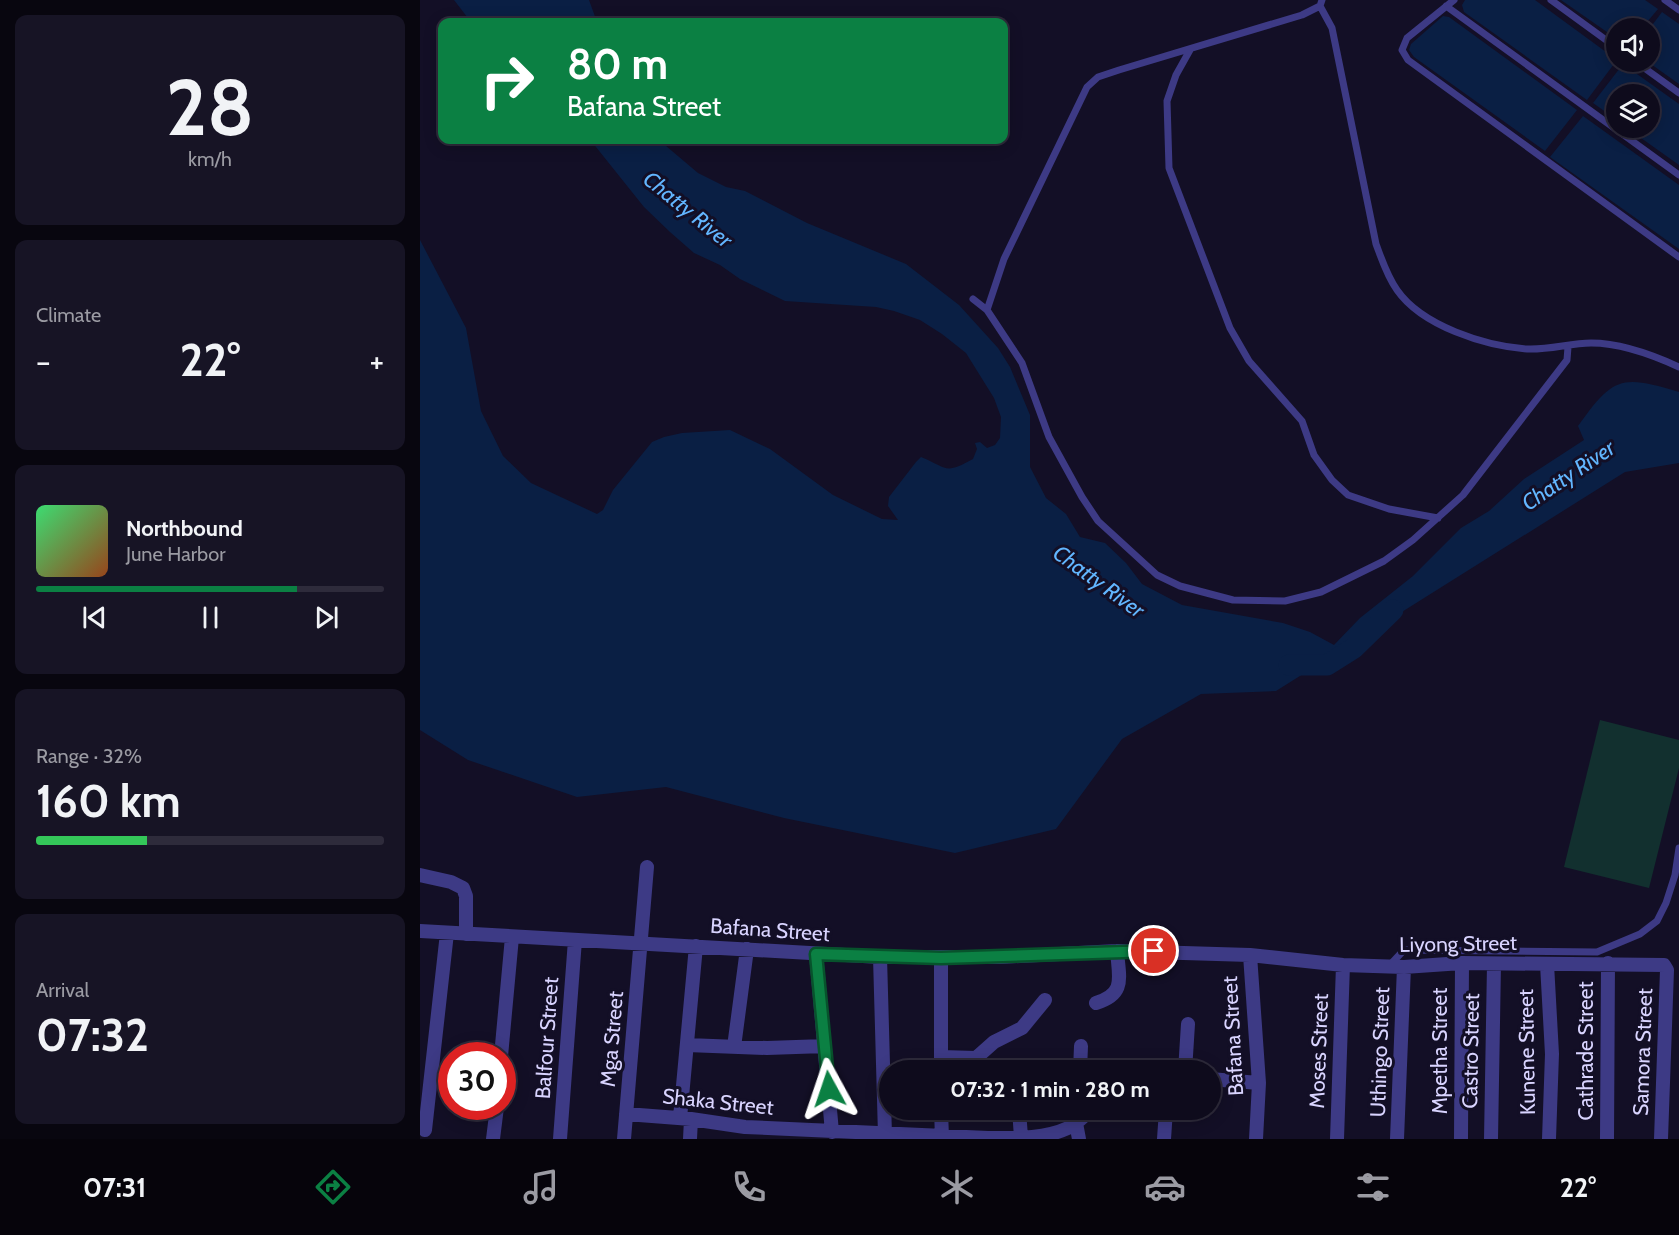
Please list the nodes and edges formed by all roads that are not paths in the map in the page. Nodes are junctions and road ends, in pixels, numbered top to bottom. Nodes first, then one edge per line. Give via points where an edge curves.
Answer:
1 (1454, 0) edge
2 (1551, 0) edge
3 (1665, 0) edge
4 (1321, 3) edge
5 (1446, 6) junction
6 (1679, 10) edge
7 (1606, 40) edge
8 (1190, 50) junction
9 (1650, 72) edge
10 (1679, 93) edge
11 (1679, 175) edge
12 (1679, 257) edge
13 (973, 299) dead end
14 (987, 310) junction
15 (1568, 347) junction
16 (1679, 367) edge
17 (1438, 518) junction
18 (1679, 848) edge
19 (647, 867) dead end
20 (420, 875) edge
21 (420, 932) edge
22 (447, 933) junction
23 (466, 934) junction
24 (512, 937) junction
25 (576, 940) junction
26 (642, 944) junction
27 (696, 946) junction
28 (747, 949) junction
29 (1117, 951) junction
30 (816, 954) junction
31 (1250, 955) junction
32 (880, 957) junction
33 (941, 958) junction
34 (1462, 963) junction
35 (1494, 963) junction
36 (1608, 963) junction
37 (1547, 964) junction
38 (1343, 965) junction
39 (1389, 966) junction
40 (1404, 967) junction
41 (1666, 967) joint
42 (1045, 999) dead end
43 (1096, 1002) dead end
44 (1188, 1024) dead end
45 (502, 1042) edge
46 (687, 1045) junction
47 (825, 1046) junction
48 (1081, 1046) dead end
49 (734, 1047) junction
50 (941, 1060) edge
51 (969, 1060) edge
52 (1080, 1060) edge
53 (1186, 1060) edge
54 (1221, 1081) edge
55 (1259, 1083) junction
56 (626, 1114) junction
57 (685, 1118) junction
58 (496, 1120) edge
59 (941, 1120) edge
60 (1022, 1120) edge
61 (1075, 1120) edge
62 (1083, 1120) edge
63 (1165, 1120) edge
64 (426, 1131) edge
65 (745, 1133) edge
66 (839, 1134) edge
67 (885, 1135) junction
68 (942, 1138) edge
69 (1026, 1138) edge
70 (494, 1139) edge
71 (560, 1139) edge
72 (624, 1139) edge
73 (690, 1139) edge
74 (1079, 1139) edge
75 (1164, 1139) edge
76 (1256, 1139) edge
77 (1337, 1139) edge
78 (1397, 1139) edge
79 (1461, 1139) edge
80 (1491, 1139) edge
81 (1549, 1139) edge
82 (1607, 1139) edge
83 (1661, 1139) edge

1 - 5 lane
2 - 7 lane
3 - 6 lane
4 - 8 lane via 1302,15
4 - 15 lane via 1332,28 1376,244 1398,292 1453,332 1473,340 1527,349
5 - 11 lane
5 - 12 lane via 1403,44 1408,60
8 - 14 lane via 1098,77 1087,87 1004,259
8 - 17 lane via 1167,101 1169,168 1230,328 1249,361 1302,421 1314,455 1348,495 1389,509
9 - 10 lane
13 - 14 lane
14 - 17 lane via 1022,363 1049,437 1098,520 1157,574 1180,586 1233,600 1285,601 1321,592 1384,561
15 - 16 lane via 1612,345
15 - 17 lane via 1567,360 1536,401 1463,495
18 - 39 lane via 1672,885 1656,921 1640,934 1597,952 1404,950
19 - 26 street, Mga Street
20 - 23 street via 463,888
21 - 22 street, Bafana Street
22 - 23 street, Bafana Street
22 - 64 street
23 - 24 street, Bafana Street
24 - 25 street, Bafana Street
24 - 45 street
25 - 26 street, Bafana Street
25 - 71 street, Balfour Street
26 - 27 street, Bafana Street
26 - 56 street, Mga Street
27 - 28 street, Bafana Street
27 - 46 street
28 - 30 street, Bafana Street
28 - 49 street
29 - 31 street, Bafana Street
29 - 33 street, Bafana Street
29 - 43 street via 1117,991
30 - 32 street, Bafana Street
30 - 47 street
31 - 38 street, Liyong Street
31 - 55 street, Bafana Street
32 - 33 street, Bafana Street
32 - 67 street
33 - 50 street
34 - 35 street, Liyong Street
34 - 40 street, Liyong Street
34 - 79 street, Mpetha Street
35 - 37 street, Liyong Street
35 - 80 street, Castro Street
36 - 37 street, Liyong Street
36 - 41 street, Liyong Street
36 - 82 street, Cathrade Street
37 - 81 street, Kunene Street via 1552,1054
38 - 39 street, Liyong Street
38 - 77 street, Moses Street
39 - 40 street, Liyong Street
40 - 78 street, Uthingo Street
41 - 83 street, Samora Street
42 - 51 street via 1022,1028
44 - 53 street
46 - 49 street
46 - 57 street
47 - 49 street
47 - 66 street
48 - 52 street
54 - 55 street
55 - 76 street, Bafana Street
56 - 57 street, Shaka Street
56 - 72 street, Mga Street
57 - 65 street, Shaka Street
57 - 73 street
58 - 70 street
59 - 68 street
60 - 69 street
61 - 69 street, Shaka Street via 1054,1133
62 - 74 street
63 - 75 street
65 - 66 street, Shaka Street
66 - 67 street, Shaka Street
67 - 68 street, Shaka Street
68 - 69 street, Shaka Street

